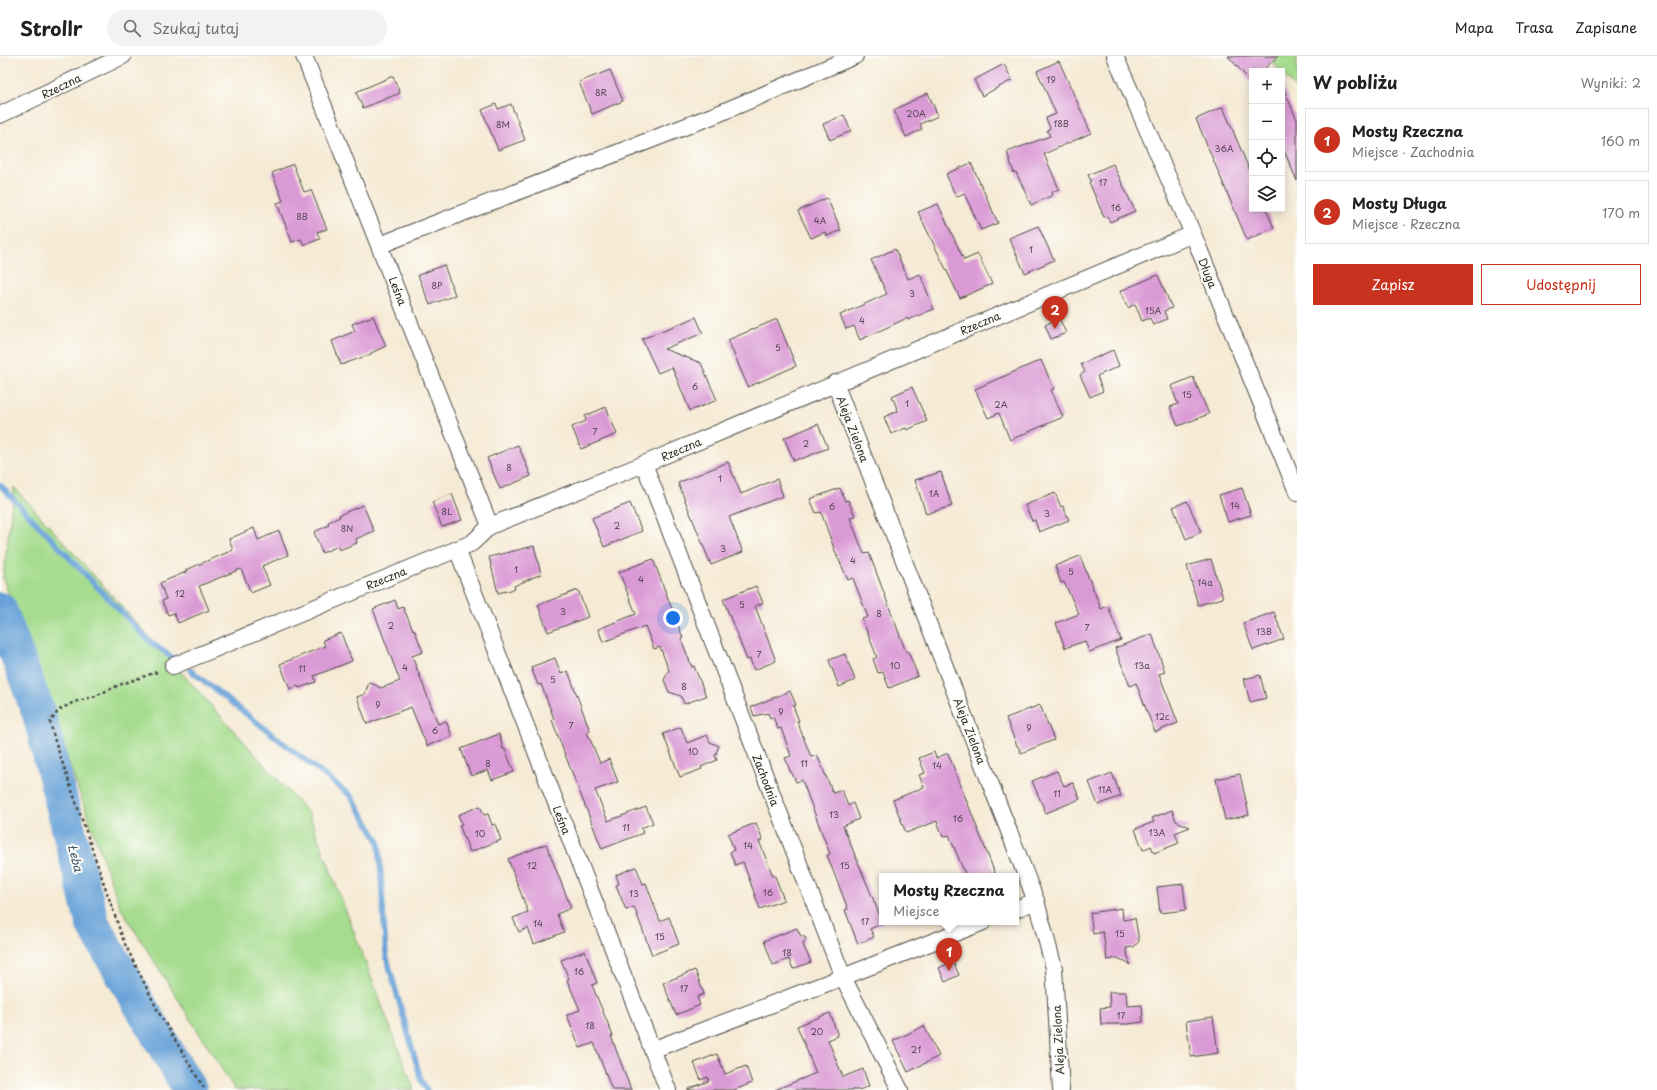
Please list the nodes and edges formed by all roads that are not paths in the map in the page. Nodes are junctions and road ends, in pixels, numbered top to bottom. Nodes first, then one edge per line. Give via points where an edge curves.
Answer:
1 (122, 56) edge
2 (304, 56) edge
3 (855, 56) edge
4 (1114, 56) edge
5 (0, 115) edge
6 (1193, 234) junction
7 (380, 245) junction
8 (835, 383) junction
9 (644, 464) junction
10 (1297, 492) edge
11 (490, 526) junction
12 (457, 549) junction
13 (173, 666) road end
14 (1036, 901) junction
15 (1019, 908) edge
16 (976, 925) edge
17 (843, 978) junction
18 (652, 1050) junction
19 (668, 1090) edge
20 (900, 1090) edge
21 (1061, 1090) edge

1 - 5 street, Rzeczna
2 - 7 street, Leśna
3 - 7 street via 720,113
4 - 6 street, Długa
6 - 8 street, Rzeczna
6 - 10 street, Długa
7 - 11 street, Leśna
8 - 9 street, Rzeczna
8 - 14 street, Aleja Zielona
9 - 11 street, Rzeczna
9 - 17 street, Zachodnia
11 - 12 street, Rzeczna via 472,543
12 - 13 street, Rzeczna
12 - 18 street, Leśna
14 - 15 street
14 - 21 street, Aleja Zielona via 1054,968
16 - 17 street
17 - 18 street
17 - 20 street, Zachodnia
18 - 19 street, Leśna

